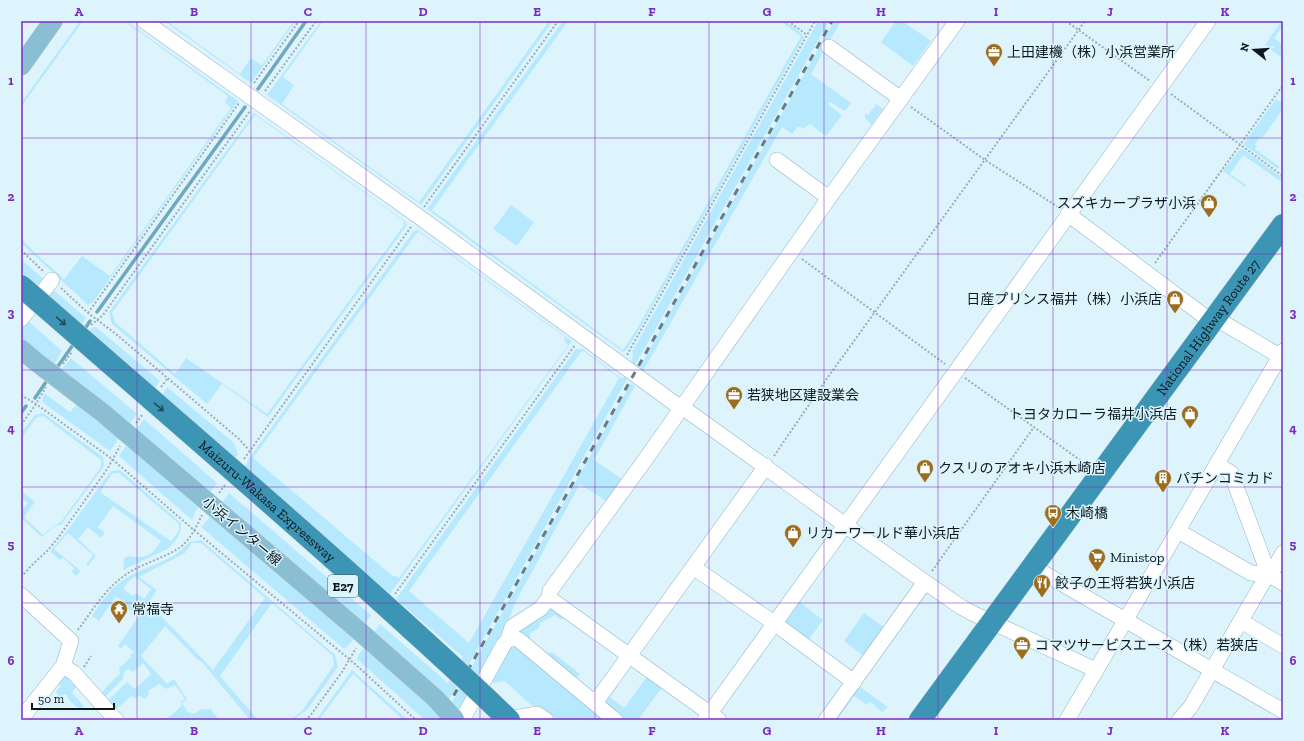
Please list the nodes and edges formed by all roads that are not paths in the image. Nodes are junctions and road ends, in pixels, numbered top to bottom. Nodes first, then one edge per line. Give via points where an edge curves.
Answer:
1 (53, 21) edge
2 (144, 21) edge
3 (957, 21) edge
4 (1208, 21) edge
5 (829, 47) dead end
6 (21, 66) edge
7 (900, 99) junction
8 (777, 160) dead end
9 (829, 198) junction
10 (1068, 214) junction
11 (1283, 225) edge
12 (52, 280) road end
13 (21, 286) edge
14 (21, 307) edge
15 (21, 319) edge
16 (1214, 320) junction
17 (21, 350) edge
18 (1282, 355) edge
19 (682, 407) junction
20 (1217, 464) junction
21 (766, 466) junction
22 (845, 525) junction
23 (1178, 531) junction
24 (1283, 553) edge
25 (693, 567) junction
26 (1033, 567) junction
27 (1269, 575) junction
28 (924, 582) junction
29 (1283, 583) edge
30 (21, 595) edge
31 (549, 598) junction
32 (1126, 620) junction
33 (1241, 621) junction
34 (991, 622) junction
35 (774, 623) junction
36 (508, 640) junction
37 (1283, 646) edge
38 (630, 656) junction
39 (63, 666) junction
40 (1096, 670) junction
41 (1212, 670) junction
42 (854, 682) junction
43 (482, 701) junction
44 (595, 703) junction
45 (1283, 711) edge
46 (711, 718) edge
47 (1185, 718) edge
48 (21, 719) edge
49 (116, 720) edge
50 (455, 720) edge
51 (462, 720) edge
52 (504, 720) edge
53 (546, 720) edge
54 (615, 720) edge
55 (826, 720) edge
56 (920, 720) edge
57 (1067, 720) edge

1 - 6 main road
2 - 19 street
3 - 7 street
4 - 10 street
5 - 7 street
7 - 9 street
8 - 9 street
9 - 19 street
10 - 16 street
10 - 22 street
11 - 16 highway, National Highway Route 27
12 - 15 street
13 -> 43 highway, Maizuru-Wakasa Expressway / E27, bridge via 415,632
14 - 43 highway, Maizuru-Wakasa Expressway / E27
16 - 18 street
16 - 26 highway, National Highway Route 27
17 - 50 main road, 小浜インター線, bridge via 103,413 370,640 435,698
18 - 20 street
19 - 21 street
19 - 31 street via 550,591
20 - 23 street
20 - 27 street via 1231,473
21 - 22 street
21 - 25 street
22 - 28 street
22 - 35 street
23 - 27 street via 1251,573
23 - 32 street
24 - 27 street
25 - 35 street
25 - 38 street
26 - 32 street
26 - 34 highway, National Highway Route 27
27 - 29 street
27 - 33 street
28 - 34 street via 961,607
28 - 42 street
30 - 39 street via 71,641
31 - 36 street via 540,609 512,627
31 - 38 street
32 - 40 street
32 - 41 street
33 - 37 street
33 - 41 street
34 - 40 street
34 - 56 highway, National Highway Route 27
35 - 42 street
35 - 46 street
36 - 44 street via 519,640
36 - 51 street
38 - 44 street
38 - 46 street
39 - 48 street
39 - 49 street via 74,673
40 - 57 street
41 - 45 street
41 - 47 street
42 - 55 street
43 - 52 highway, Maizuru-Wakasa Expressway / E27
44 - 54 street
52 - 53 street via 537,714

